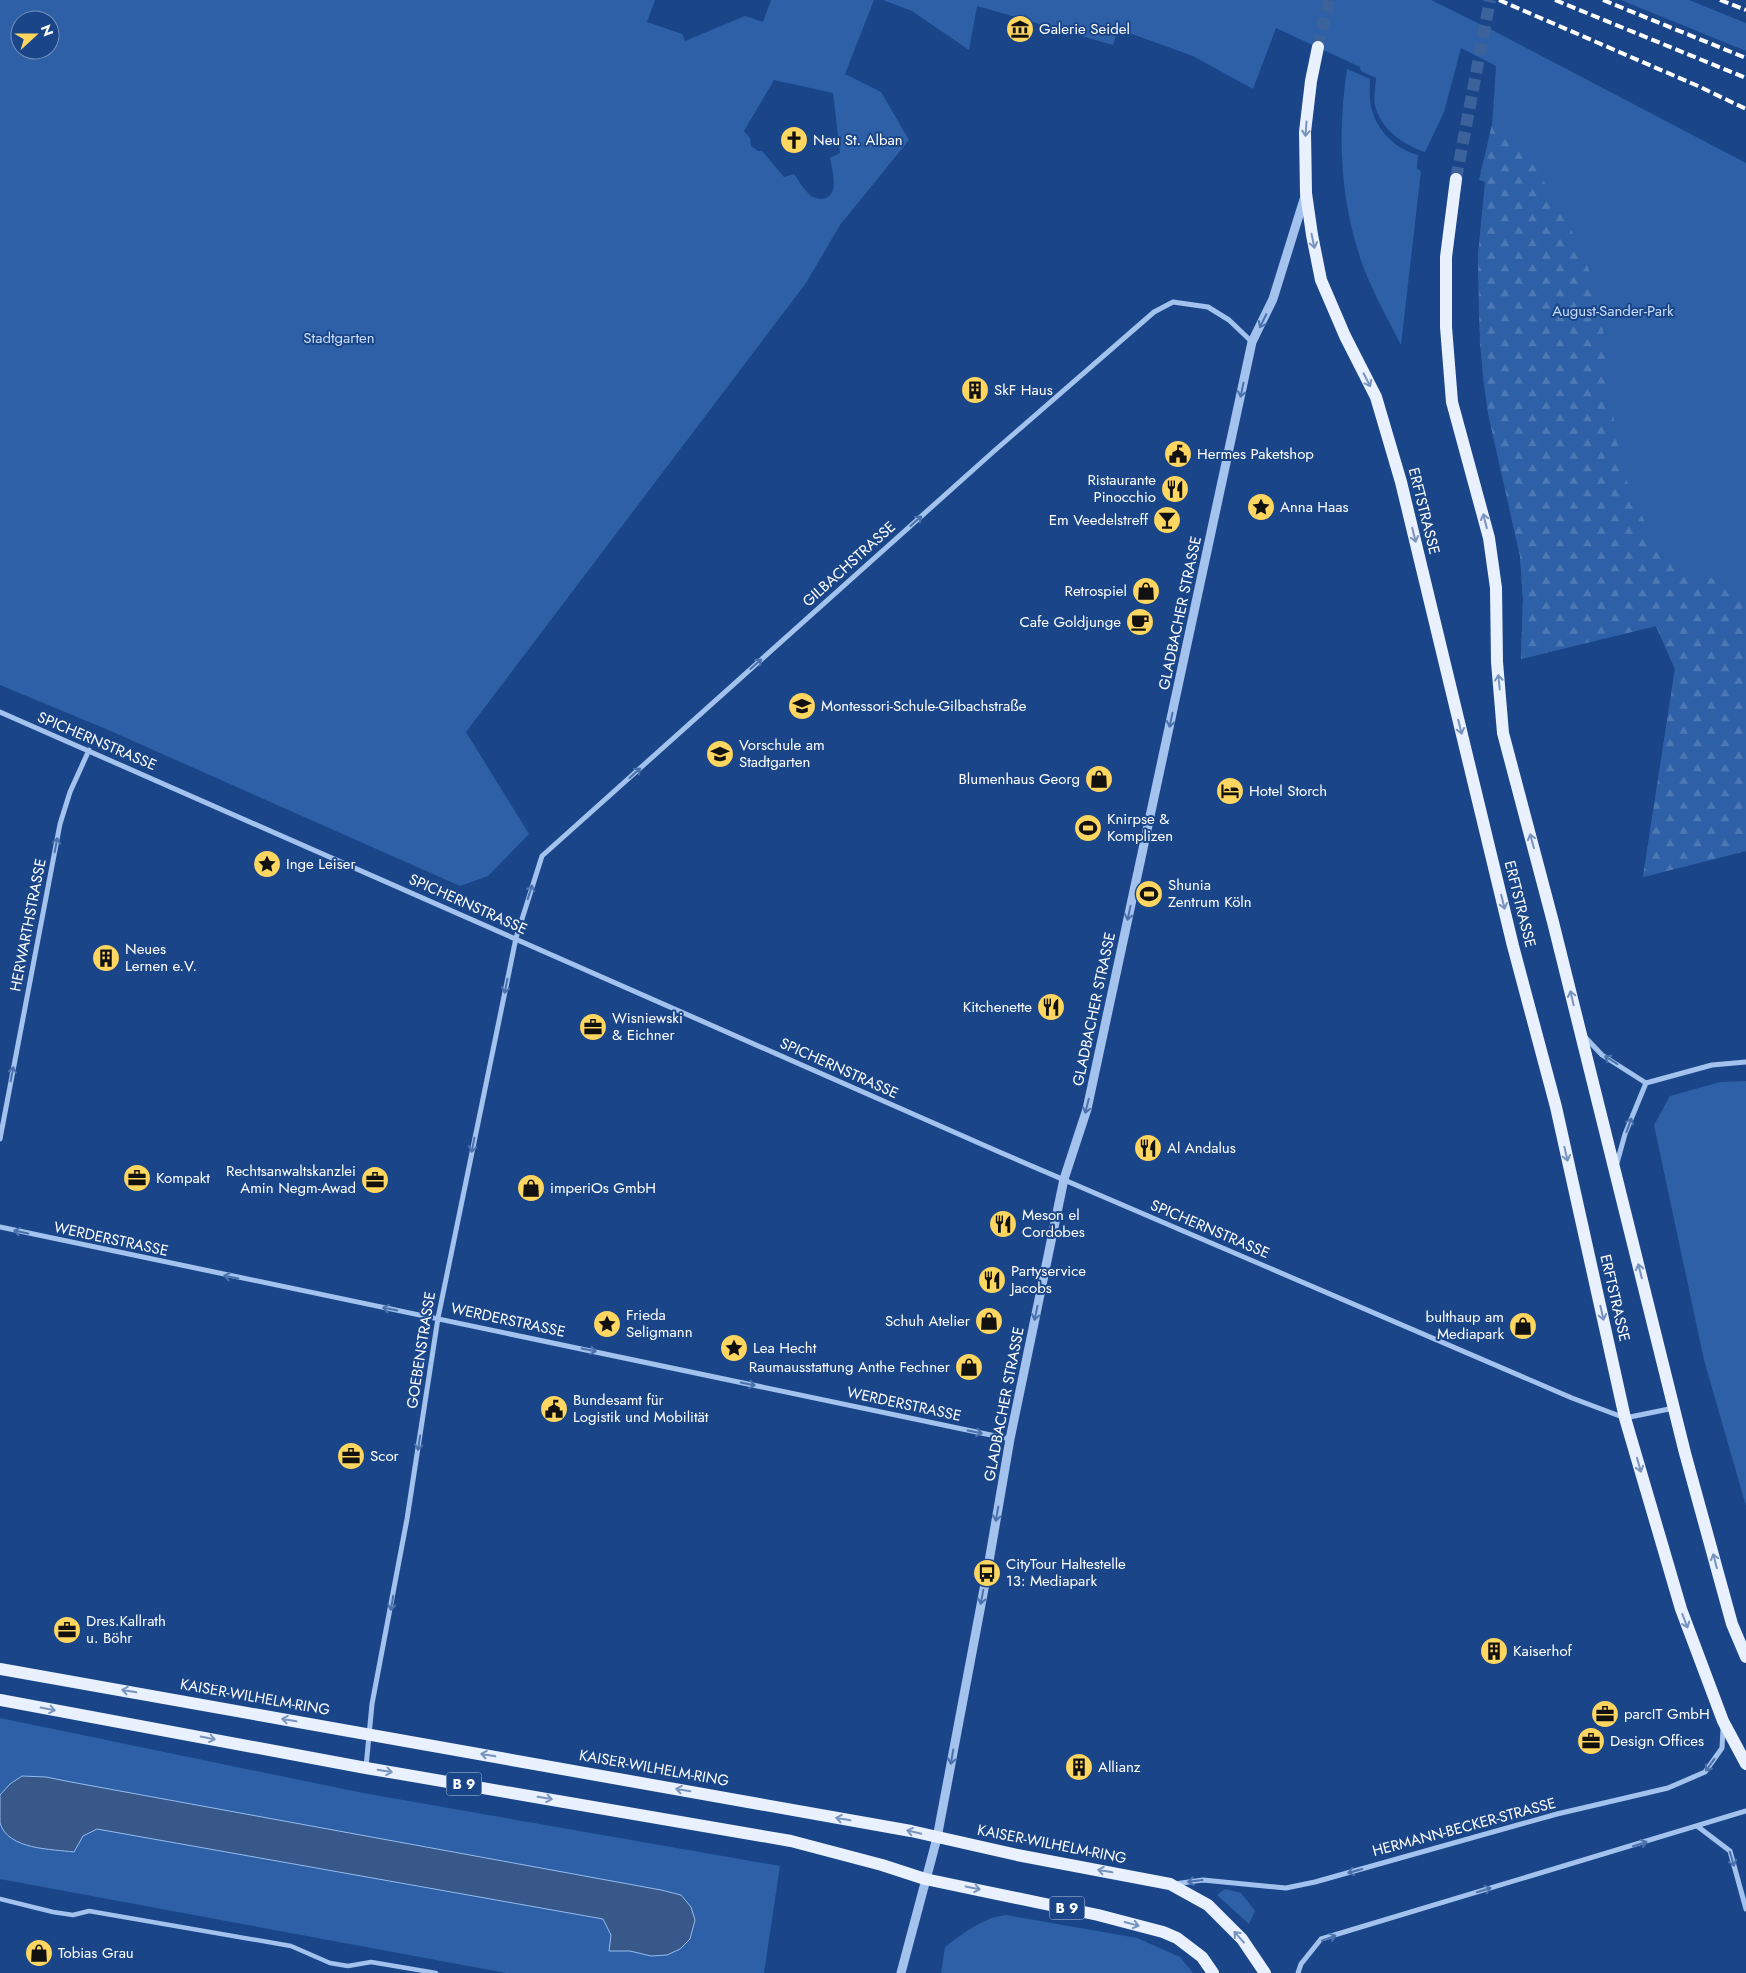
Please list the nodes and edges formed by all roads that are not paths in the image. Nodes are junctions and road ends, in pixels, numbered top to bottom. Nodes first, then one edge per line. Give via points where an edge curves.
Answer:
1 (1318, 47) tunnel mouth
2 (1456, 178) tunnel mouth
3 (1306, 193) junction
4 (1252, 342) junction
5 (0, 712) edge
6 (89, 750) junction
7 (516, 938) junction
8 (1580, 1033) junction
9 (1746, 1062) edge
10 (1646, 1083) junction
11 (0, 1139) edge
12 (1615, 1169) junction
13 (1064, 1179) junction
14 (0, 1228) edge
15 (438, 1318) junction
16 (1674, 1408) junction
17 (1625, 1418) junction
18 (1010, 1439) junction
19 (1746, 1657) edge
20 (0, 1668) edge
21 (0, 1700) edge
22 (1723, 1721) junction
23 (370, 1734) junction
24 (1746, 1764) edge
25 (366, 1768) junction
26 (1746, 1811) edge
27 (1697, 1826) junction
28 (937, 1838) junction
29 (925, 1879) junction
30 (1170, 1884) junction
31 (0, 1898) edge
32 (1746, 1909) edge
33 (436, 1973) edge
34 (901, 1973) edge
35 (1213, 1973) edge
36 (1264, 1973) edge
37 (1298, 1973) edge

1 -> 3 main road, ERFTSTRASSE via 1305,132
8 -> 2 main road, ERFTSTRASSE via 1503,733 1497,662 1496,588 1489,538 1452,402 1446,327 1446,257
3 -> 4 street, GLADBACHER STRASSE via 1273,300
3 -> 17 main road, ERFTSTRASSE via 1321,280 1376,397 1401,482 1513,946 1556,1107
7 -> 4 street, GILBACHSTRASSE via 542,856 1154,312 1173,302 1208,307
4 -> 13 street, GLADBACHER STRASSE via 1087,1109
5 - 6 street, SPICHERNSTRASSE
6 - 7 street, SPICHERNSTRASSE
11 -> 6 street, HERWARTHSTRASSE via 60,824
7 - 13 street, SPICHERNSTRASSE
7 -> 15 street, GOEBENSTRASSE
10 -> 8 street via 1602,1055
8 - 12 main road, ERFTSTRASSE
9 - 10 street via 1712,1065
12 -> 10 street
16 -> 12 main road, ERFTSTRASSE
13 - 17 street, SPICHERNSTRASSE
13 -> 18 street, GLADBACHER STRASSE
15 -> 14 street, WERDERSTRASSE
15 -> 18 street, WERDERSTRASSE
15 -> 23 street, GOEBENSTRASSE via 407,1518 372,1704
16 - 17 street
19 -> 16 main road, ERFTSTRASSE via 1732,1624
17 -> 22 main road, ERFTSTRASSE via 1681,1609
18 -> 28 street, GLADBACHER STRASSE
23 -> 20 main road, KAISER-WILHELM-RING / B 9
21 -> 25 main road, B 9
22 - 24 main road, ERFTSTRASSE
22 -> 30 street, HERMANN-BECKER-STRASSE via 1722,1748 1705,1772 1668,1788 1557,1814 1286,1888 1203,1880
23 - 25 street, GOEBENSTRASSE
28 -> 23 main road, KAISER-WILHELM-RING / B 9
25 -> 29 main road, B 9 via 791,1841
26 - 27 street
27 -> 32 street via 1730,1851
37 -> 27 street via 1301,1964 1321,1940
28 - 29 street, GLADBACHER STRASSE
30 -> 28 main road, KAISER-WILHELM-RING / B 9
29 - 34 street, GLADBACHER STRASSE
29 -> 35 main road, B 9 via 1164,1932 1202,1957
36 -> 30 main road, KAISER-WILHELM-RING / B 9 via 1242,1939 1208,1905
31 - 33 street via 53,1912 73,1915 90,1911 291,1946 330,1963 348,1966 371,1962

